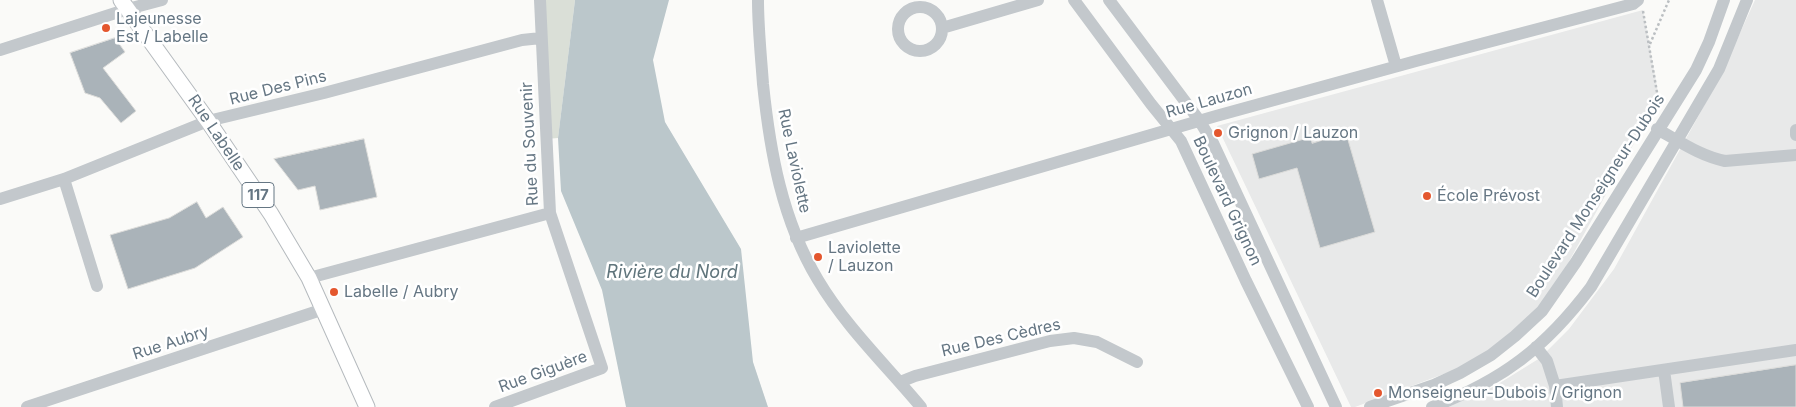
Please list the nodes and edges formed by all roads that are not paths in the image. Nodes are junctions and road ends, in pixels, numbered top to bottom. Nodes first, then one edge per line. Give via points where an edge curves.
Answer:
1 (162, 0) edge
2 (540, 0) edge
3 (758, 0) edge
4 (1038, 0) edge
5 (1074, 0) edge
6 (1109, 0) edge
7 (1377, 0) edge
8 (1724, 0) edge
9 (1747, 0) edge
10 (124, 4) edge
11 (1638, 5) edge
12 (942, 28) dead end
13 (541, 38) junction
14 (0, 50) edge
15 (1396, 66) junction
16 (1199, 120) junction
17 (208, 121) junction
18 (1172, 129) junction
19 (1657, 130) junction
20 (1796, 130) edge
21 (1796, 135) edge
22 (1676, 140) junction
23 (1796, 155) edge
24 (64, 178) junction
25 (0, 199) edge
26 (550, 213) junction
27 (796, 238) junction
28 (309, 278) junction
29 (97, 286) dead end
30 (324, 309) junction
31 (1536, 347) junction
32 (1796, 350) edge
33 (1137, 362) dead end
34 (602, 368) joint
35 (1664, 370) junction
36 (900, 382) junction
37 (1554, 386) junction
38 (27, 407) edge
39 (367, 407) edge
40 (495, 407) edge
41 (921, 407) edge
42 (1308, 407) edge
43 (1336, 407) edge
44 (1370, 407) edge
45 (1432, 407) edge
46 (1557, 407) edge
47 (1669, 407) edge

1 - 10 street
2 - 13 street, Rue du Souvenir
3 - 27 street, Rue Laviolette via 766,112 780,188
4 - 12 street
5 - 18 street, Boulevard Grignon
6 - 16 street, Boulevard Grignon
7 - 15 street
8 - 19 street, Boulevard Monseigneur-Dubois via 1696,70
9 - 22 street via 1719,69
10 - 14 street
10 - 17 main road, Rue Labelle / 117
11 - 15 street, Rue Lauzon
13 - 17 street, Rue Des Pins via 522,40
13 - 26 street, Rue du Souvenir
15 - 16 street, Rue Lauzon
16 - 18 street, Rue Lauzon
16 - 43 street, Boulevard Grignon via 1213,142
17 - 24 street, Rue Des Pins
17 - 28 main road, Rue Labelle / 117
18 - 27 street, Rue Lauzon
18 - 42 street, Boulevard Grignon via 1181,141
19 - 22 street
19 - 44 street, Boulevard Monseigneur-Dubois via 1542,311 1491,355 1460,373
20 - 21 street
22 - 23 street via 1725,161
22 - 31 street via 1590,287 1575,308
24 - 25 street, Rue Des Pins
24 - 29 street
26 - 28 street
26 - 34 street, Rue du Souvenir
27 - 36 street, Rue Laviolette via 818,280 848,324
28 - 30 main road, Rue Labelle / 117
30 - 38 street, Rue Aubry
30 - 39 main road, Rue Labelle / 117
31 - 37 street via 1548,361
31 - 45 street via 1475,390
32 - 35 street
33 - 36 street, Rue Des Cèdres via 1097,342 1074,338 1050,341
34 - 40 street, Rue Giguère
35 - 37 street
35 - 47 street
36 - 41 street, Rue Laviolette
37 - 46 street

